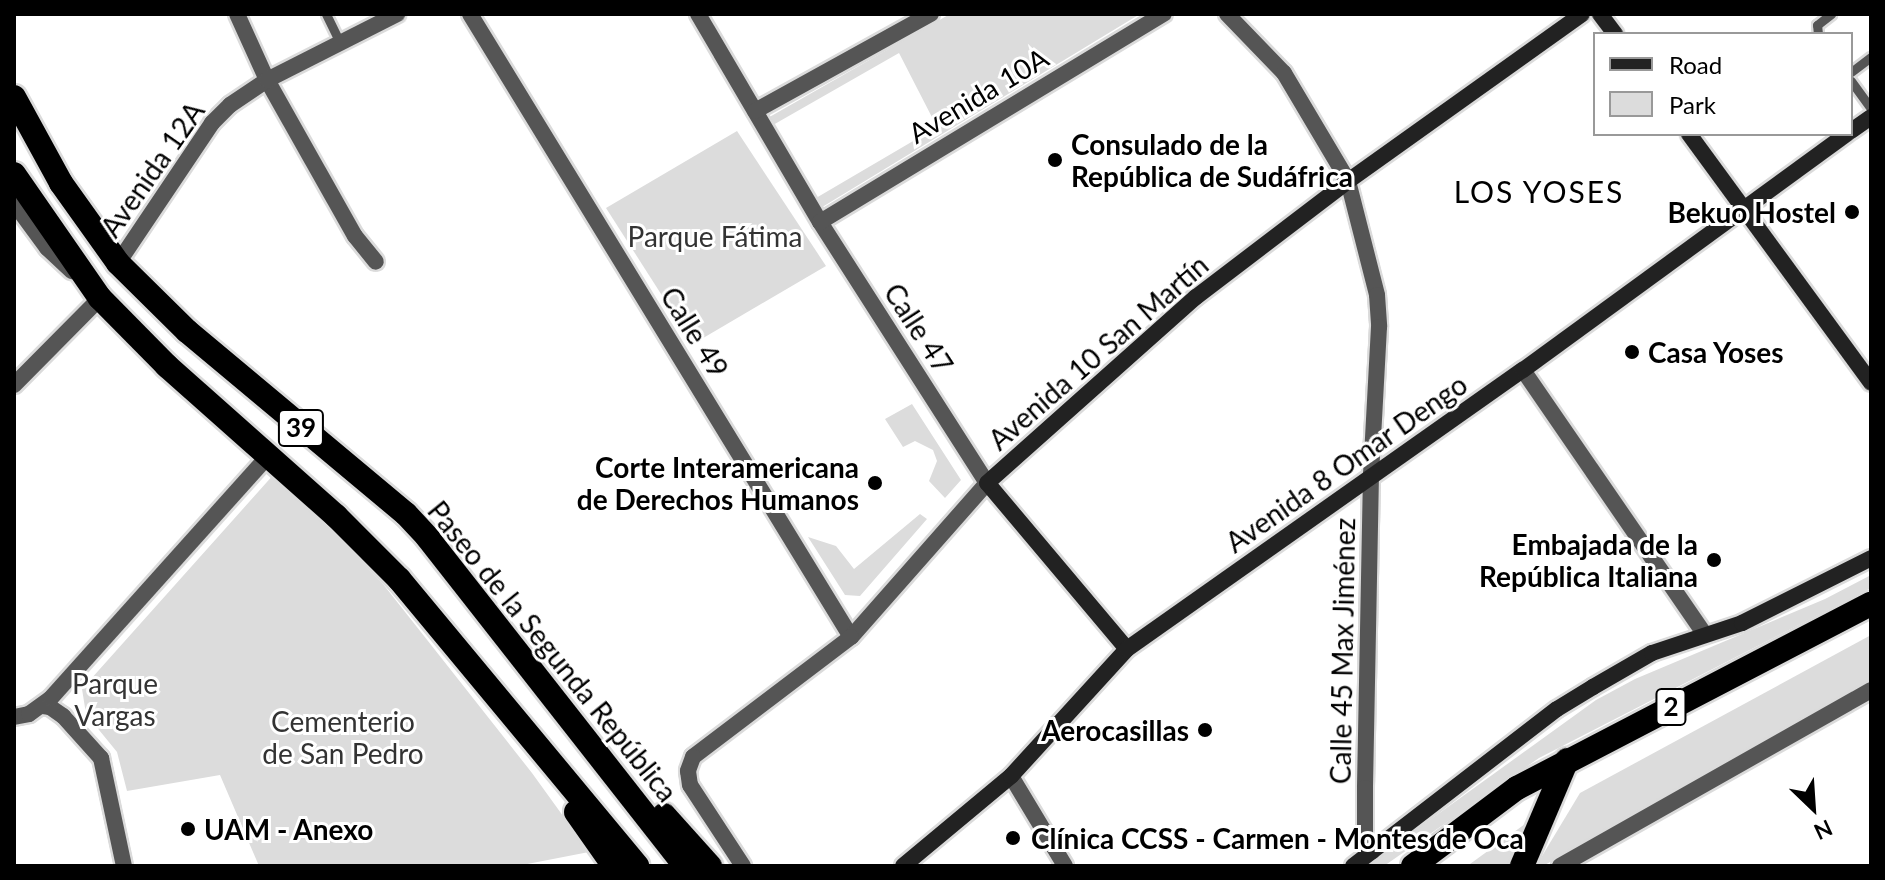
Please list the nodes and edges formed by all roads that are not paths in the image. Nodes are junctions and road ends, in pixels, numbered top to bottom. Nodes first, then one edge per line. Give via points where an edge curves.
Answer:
1 (237, 14) edge
2 (326, 14) edge
3 (397, 14) edge
4 (470, 14) edge
5 (698, 14) edge
6 (931, 14) edge
7 (1164, 14) edge
8 (1227, 14) edge
9 (1582, 14) edge
10 (1600, 14) edge
11 (1831, 14) edge
12 (1614, 32) edge
13 (1818, 32) edge
14 (340, 43) junction
15 (1871, 57) edge
16 (1853, 70) edge
17 (267, 80) junction
18 (1853, 84) edge
19 (14, 97) edge
20 (1871, 109) edge
21 (755, 111) junction
22 (1871, 117) edge
23 (1853, 129) edge
24 (1690, 136) edge
25 (1843, 136) edge
26 (14, 174) edge
27 (1348, 181) junction
28 (14, 203) edge
29 (1743, 209) junction
30 (820, 222) junction
31 (376, 262) dead end
32 (118, 263) junction
33 (100, 298) junction
34 (1523, 370) junction
35 (1871, 383) edge
36 (14, 385) edge
37 (266, 458) junction
38 (1371, 474) junction
39 (987, 483) junction
40 (1871, 558) edge
41 (1871, 604) edge
42 (1705, 635) junction
43 (851, 637) junction
44 (1127, 649) junction
45 (1871, 690) edge
46 (43, 706) junction
47 (14, 717) edge
48 (517, 718) junction
49 (599, 753) junction
50 (1567, 760) junction
51 (1011, 776) junction
52 (1372, 851) junction
53 (124, 866) edge
54 (614, 866) edge
55 (637, 866) edge
56 (685, 866) edge
57 (710, 866) edge
58 (743, 866) edge
59 (903, 866) edge
60 (1065, 866) edge
61 (1353, 866) edge
62 (1413, 866) edge
63 (1522, 866) edge
64 (1560, 866) edge

1 - 17 street
2 - 14 lane
3 - 14 street, Avenida 12A
4 - 43 street, Calle 49
5 - 21 street, Calle 47
6 - 21 street
7 - 30 street, Avenida 10A
8 - 27 street, Calle 45 Max Jiménez via 1284,73
9 - 27 street, Avenida 10 San Martín
10 - 12 street
11 - 13 lane via 1817,25
14 - 17 street, Avenida 12A
15 - 16 lane
17 - 31 street via 355,236
17 - 32 street, Avenida 12A via 212,123
18 - 20 lane
19 - 32 highway, Paseo de la Segunda República / 39 via 61,183
21 - 30 street, Calle 47
22 - 23 street, Avenida 8 Omar Dengo
24 - 29 street
25 - 29 street, Avenida 8 Omar Dengo
26 - 33 highway, 39
27 - 38 street, Calle 45 Max Jiménez via 1377,295
27 - 39 street, Avenida 10 San Martín via 1196,297
28 - 33 street via 47,248
29 - 34 street, Avenida 8 Omar Dengo
29 - 35 street
30 - 39 street, Calle 47
32 - 49 highway, Paseo de la Segunda República / 39 via 187,331 406,514
33 - 36 street
33 - 37 highway, 39
34 - 38 street, Avenida 8 Omar Dengo
34 - 42 street
37 - 46 street
37 - 48 highway, 39 via 336,516 399,579
38 - 44 street, Avenida 8 Omar Dengo
38 - 52 street, Calle 45 Max Jiménez via 1365,836
39 - 43 street, Avenida 10 San Martín
39 - 44 street, Calle 47
40 - 42 street via 1742,623
41 - 50 highway, 2
42 - 52 street via 1652,653 1557,709
43 - 58 street, Avenida 10 San Martín via 693,757 690,785
44 - 51 street, Avenida 8 Omar Dengo
45 - 64 street
46 - 47 street
46 - 53 street via 63,716 101,758
48 - 54 highway
48 - 55 highway, 39
49 - 56 highway, Paseo de la Segunda República / 39
49 - 57 highway via 628,776
50 - 62 highway, 2 via 1483,812
50 - 63 highway
51 - 59 street, Avenida 8 Omar Dengo
51 - 60 street
52 - 61 street

